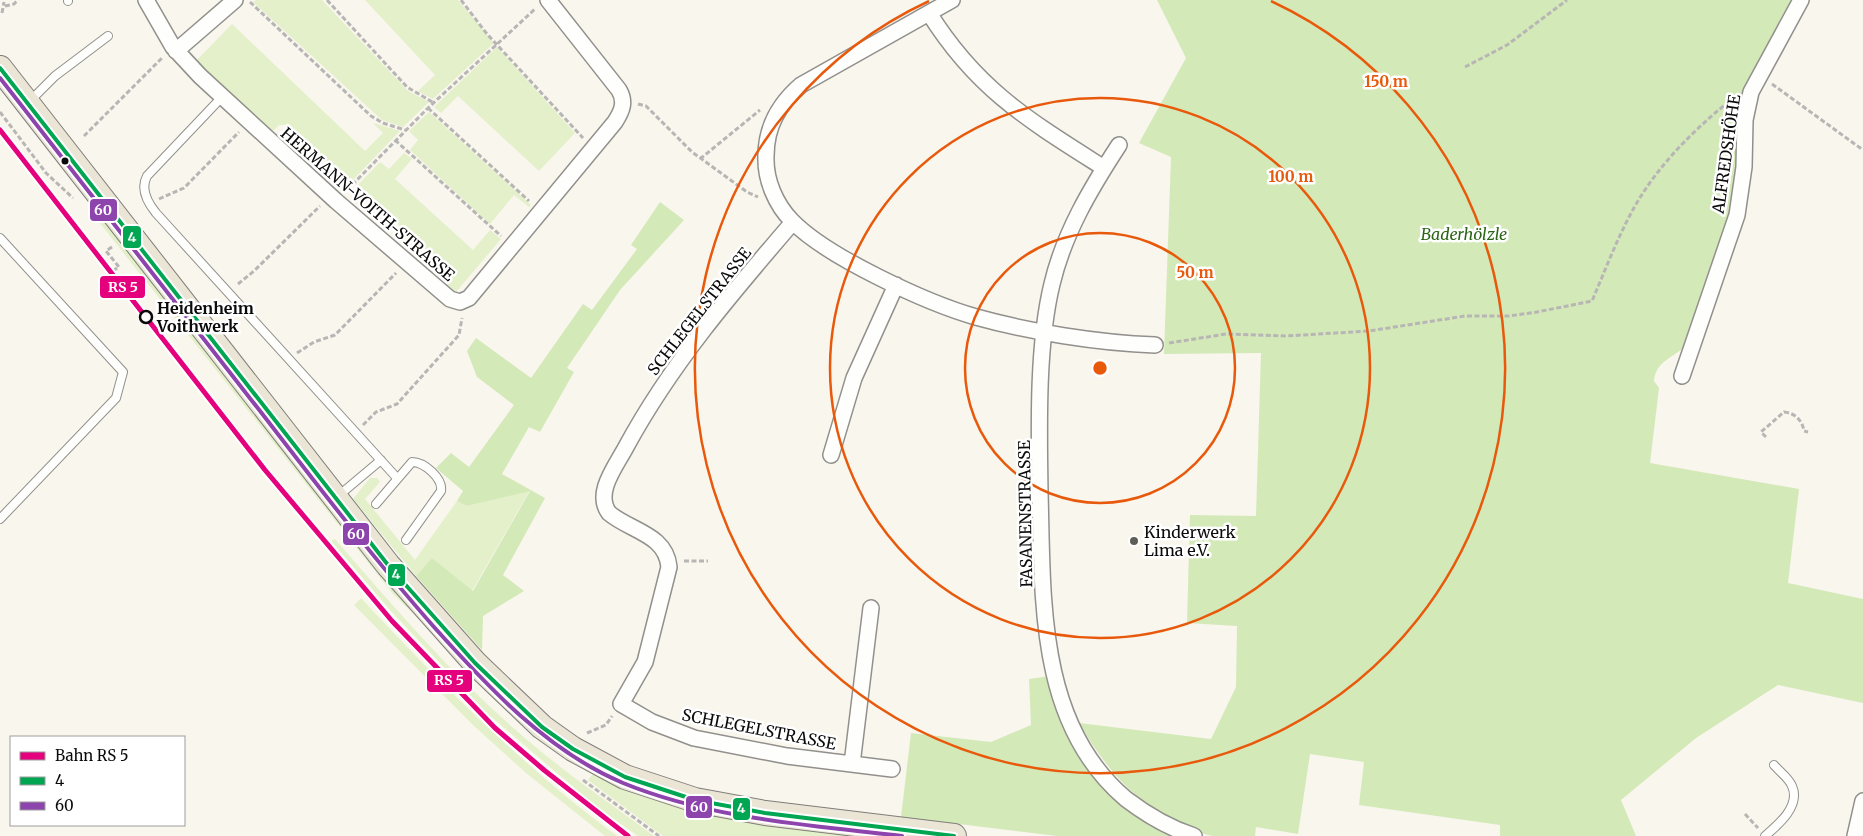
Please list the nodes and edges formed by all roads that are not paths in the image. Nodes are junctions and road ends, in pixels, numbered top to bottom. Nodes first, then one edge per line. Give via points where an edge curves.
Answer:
1 (146, 0) edge
2 (235, 0) edge
3 (952, 0) edge
4 (1801, 0) edge
5 (550, 3) edge
6 (929, 13) junction
7 (108, 36) dead end
8 (175, 49) junction
9 (0, 68) edge
10 (222, 97) junction
11 (28, 103) junction
12 (1119, 145) dead end
13 (1104, 168) junction
14 (793, 222) junction
15 (0, 238) edge
16 (896, 284) junction
17 (1044, 332) junction
18 (1155, 345) road end
19 (1682, 376) dead end
20 (831, 455) dead end
21 (381, 460) junction
22 (397, 478) junction
23 (336, 498) junction
24 (376, 504) dead end
25 (0, 519) edge
26 (406, 540) dead end
27 (871, 608) dead end
28 (852, 764) junction
29 (1774, 765) dead end
30 (892, 769) dead end
31 (1863, 801) edge
32 (867, 831) edge
33 (954, 836) edge
34 (1194, 836) edge
35 (1766, 836) edge
36 (1855, 836) edge

1 - 8 street, HERMANN-VOITH-STRASSE
2 - 8 street
3 - 6 street
4 - 19 street, ALFREDSHÖHE via 1751,92 1737,215
5 - 10 street, HERMANN-VOITH-STRASSE via 619,90 623,103 615,122 469,298 460,302 450,299 407,262
6 - 13 street via 951,47 989,88 1039,126
6 - 14 street via 801,85 776,112 766,150 766,164 773,191
7 - 11 lane via 55,76
8 - 10 street, HERMANN-VOITH-STRASSE
9 - 11 main road
10 - 21 lane via 147,176 143,186 150,204
11 - 23 main road
12 - 13 street, FASANENSTRASSE
13 - 17 street, FASANENSTRASSE via 1076,217 1058,263
14 - 16 street via 831,249
14 - 28 street, SCHLEGELSTRASSE via 714,314 669,375 646,411 605,490 605,507 609,513 657,542 667,554 670,567 645,662 621,704 652,722 694,738 787,756
15 - 25 lane via 123,372 116,398
16 - 17 street via 974,316
16 - 20 street via 854,378
17 - 18 street
17 - 34 street, FASANENSTRASSE via 1040,472 1042,568 1048,646 1057,690 1075,736 1115,789 1152,818
21 - 22 lane
21 - 23 lane
22 - 24 lane
22 - 26 lane via 409,464 416,462 438,479 442,487
23 - 32 main road via 409,590 475,663 525,712 573,749 634,780 695,800
27 - 28 street, SCHLEGELSTRASSE
28 - 30 street, SCHLEGELSTRASSE
29 - 35 lane via 1792,786 1794,799 1784,819
31 - 36 street
32 - 33 main road

